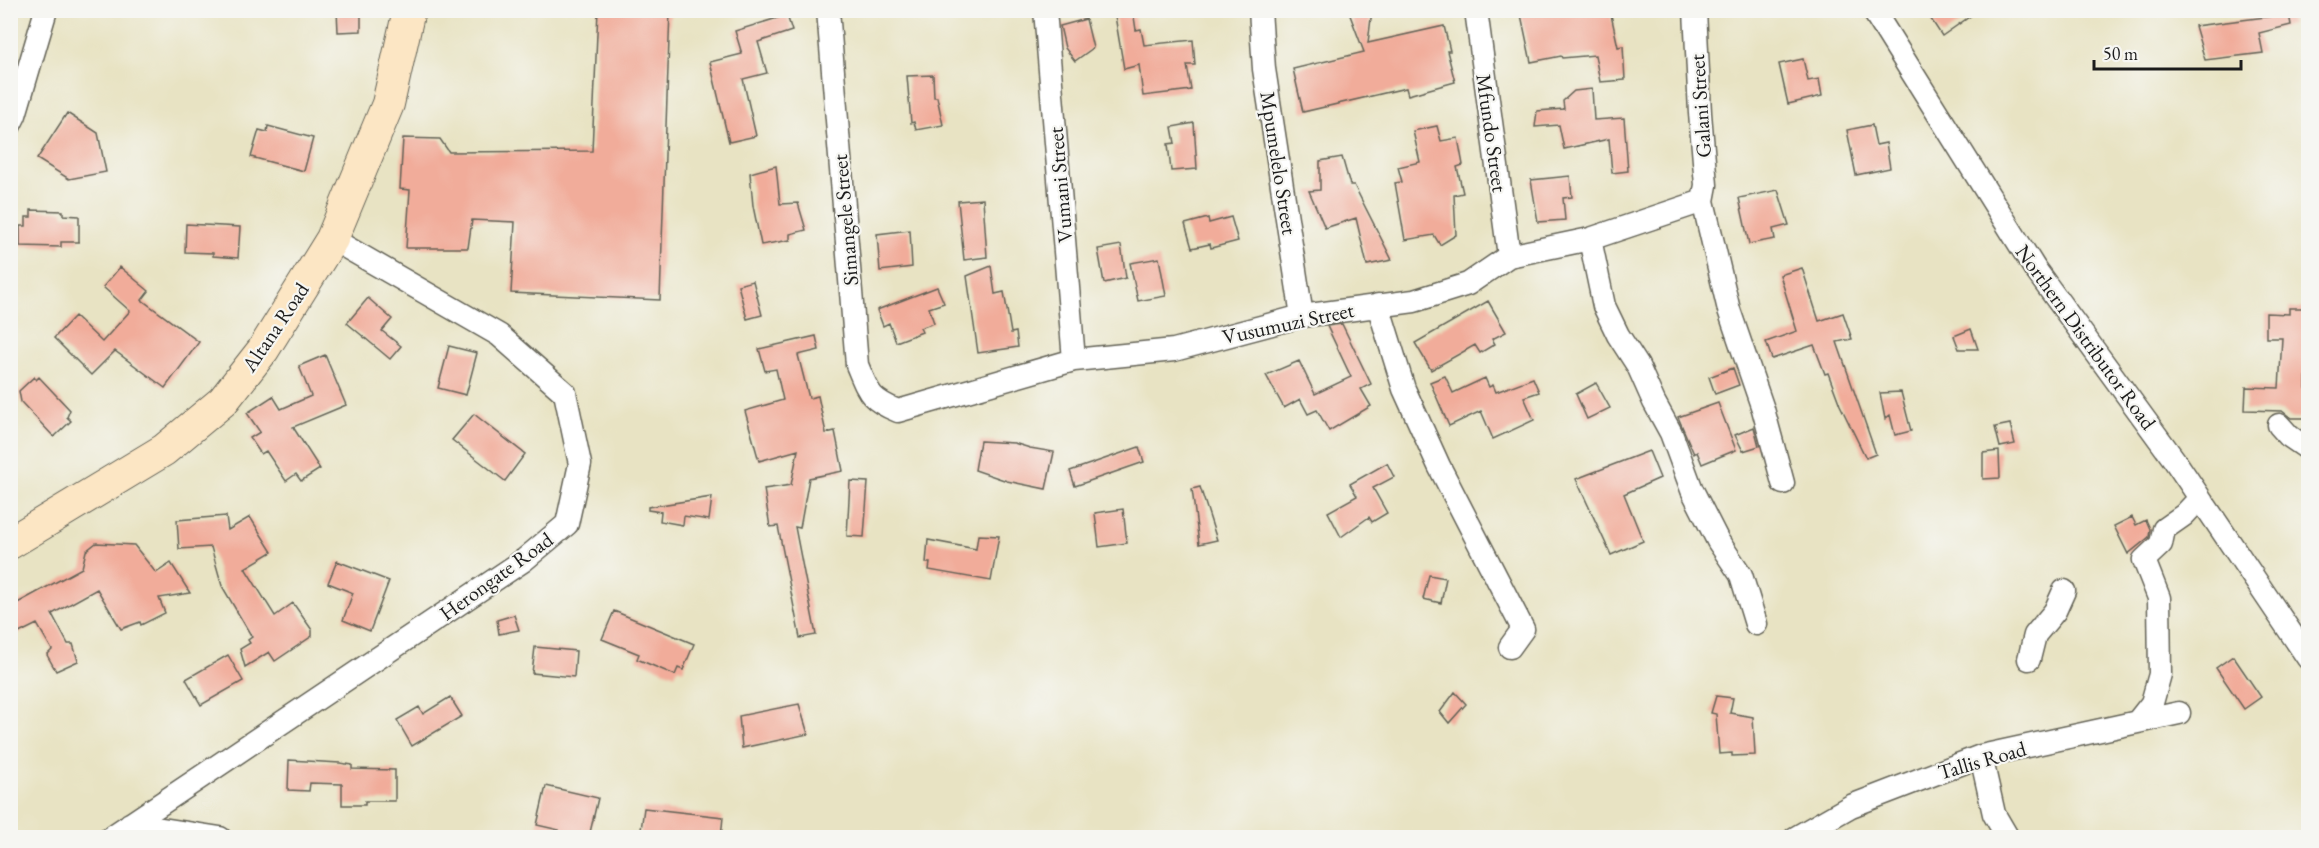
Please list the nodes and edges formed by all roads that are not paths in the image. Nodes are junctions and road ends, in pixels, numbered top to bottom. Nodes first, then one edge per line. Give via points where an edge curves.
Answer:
1 (46, 10) edge
2 (409, 10) edge
3 (828, 10) edge
4 (1045, 10) edge
5 (1260, 10) edge
6 (1476, 10) edge
7 (1695, 10) edge
8 (1873, 10) edge
9 (10, 125) edge
10 (1703, 201) junction
11 (332, 239) junction
12 (1590, 239) junction
13 (1509, 256) junction
14 (1378, 305) junction
15 (1302, 316) junction
16 (1074, 360) junction
17 (898, 411) joint
18 (2278, 425) dead end
19 (2308, 448) edge
20 (1783, 483) dead end
21 (2200, 498) junction
22 (10, 543) edge
23 (2064, 591) dead end
24 (1756, 624) dead end
25 (1510, 646) dead end
26 (2308, 658) edge
27 (2030, 659) dead end
28 (2179, 713) dead end
29 (2137, 722) junction
30 (1981, 756) junction
31 (130, 824) junction
32 (110, 837) edge
33 (220, 837) edge
34 (1795, 837) edge
35 (2008, 837) edge

1 - 9 street
2 - 11 main road, Altana Road via 387,105
3 - 17 street, Simangele Street via 857,365 877,402
4 - 16 street, Vumani Street
5 - 15 street, Mpumelelo Street via 1264,69
6 - 13 street, Mfundo Street
7 - 10 street, Galani Street via 1706,185
8 - 21 street, Northern Distributor Road via 2035,269
10 - 12 street, Vusumuzi Street
10 - 20 street, Galani Street via 1729,310
11 - 22 main road, Altana Road via 263,350 223,401 164,450
11 - 31 street, Herongate Road via 499,335 565,393 580,464 567,524 524,560
12 - 13 street, Vusumuzi Street
12 - 24 street via 1604,306 1671,433 1692,490 1741,575
13 - 14 street, Vusumuzi Street via 1468,284 1414,301
14 - 15 street, Vusumuzi Street
14 - 25 street via 1404,389 1523,629
15 - 16 street, Vusumuzi Street via 1174,350
16 - 17 street, Vusumuzi Street
18 - 19 street
21 - 26 street, Northern Distributor Road
21 - 29 street via 2164,529 2161,544 2144,560 2159,598 2160,674 2152,703
23 - 27 street via 2055,611 2035,635
28 - 29 street, Tallis Road
29 - 30 street, Tallis Road
30 - 34 street, Tallis Road via 1851,806
30 - 35 street via 1994,814
31 - 32 street, Herongate Road
31 - 33 street

